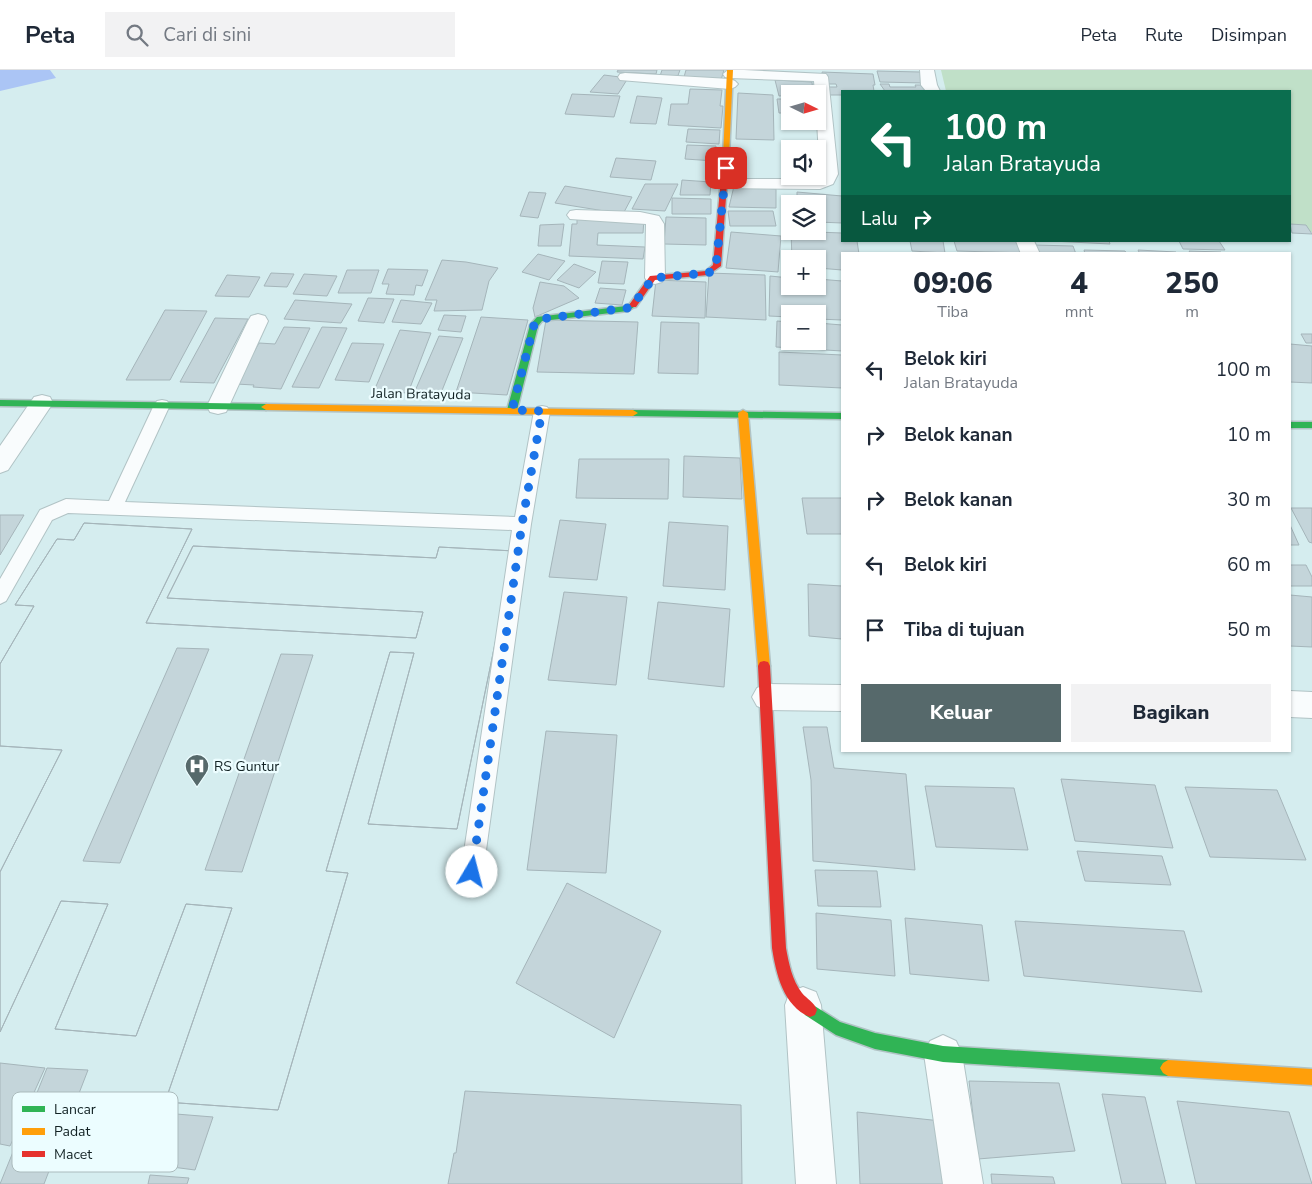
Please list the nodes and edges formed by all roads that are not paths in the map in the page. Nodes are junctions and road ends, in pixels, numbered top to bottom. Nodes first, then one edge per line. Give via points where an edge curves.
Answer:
1 (927, 70) edge
2 (821, 74) edge
3 (730, 76) edge
4 (625, 77) dead end
5 (932, 90) edge
6 (725, 184) junction
7 (576, 215) dead end
8 (655, 278) junction
9 (258, 321) dead end
10 (0, 403) edge
11 (42, 403) junction
12 (162, 405) junction
13 (218, 406) junction
14 (512, 410) junction
15 (542, 411) junction
16 (743, 413) junction
17 (841, 416) edge
18 (1291, 425) edge
19 (1312, 425) edge
20 (0, 464) edge
21 (114, 508) junction
22 (522, 524) junction
23 (0, 596) edge
24 (767, 697) junction
25 (841, 698) edge
26 (1291, 704) edge
27 (1312, 705) edge
28 (472, 872) dead end
29 (803, 1005) junction
30 (942, 1054) junction
31 (1312, 1077) edge
32 (816, 1184) edge
33 (964, 1184) edge

1 - 5 street
2 - 3 street
2 - 6 street via 827,180 820,184
3 - 4 street
3 - 6 street
6 - 8 street via 714,270
7 - 8 street via 640,216 653,220
8 - 14 street via 628,308 537,321
9 - 13 street
10 - 11 street, Jalan Bratayuda
11 - 12 street, Jalan Bratayuda
11 - 20 street
12 - 13 street, Jalan Bratayuda
12 - 21 lane
13 - 14 street, Jalan Bratayuda
14 - 15 street, Jalan Bratayuda
15 - 16 street, Jalan Bratayuda
15 - 22 lane
16 - 17 street, Jalan Bratayuda
16 - 24 street
18 - 19 street
21 - 22 lane
21 - 23 lane via 66,506 46,515
22 - 28 lane
24 - 25 street
24 - 29 street via 779,948 784,976
26 - 27 street
29 - 30 street via 836,1028 875,1041
29 - 32 street
30 - 31 street
30 - 33 street

